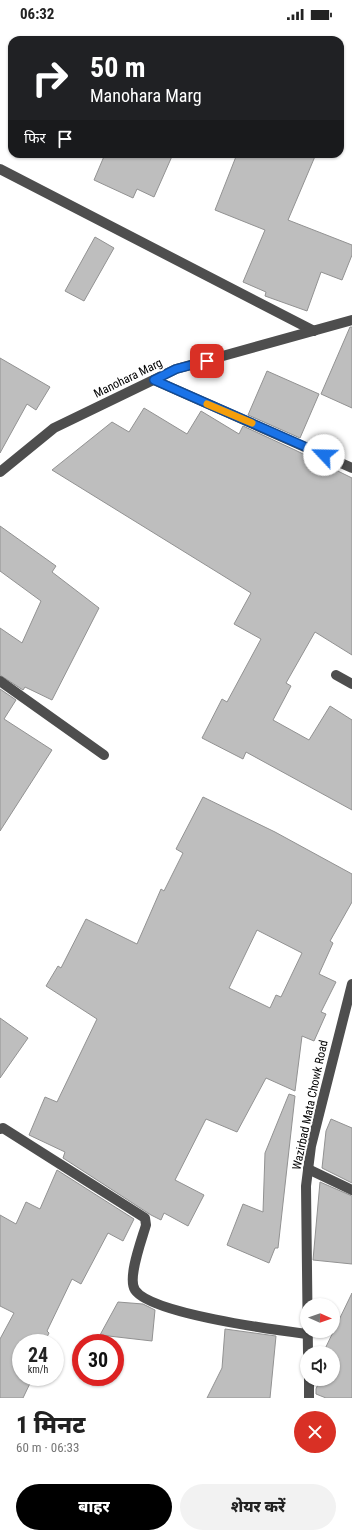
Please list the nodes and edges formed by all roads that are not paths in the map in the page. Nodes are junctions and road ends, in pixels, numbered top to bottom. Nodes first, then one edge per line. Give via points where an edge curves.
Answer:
1 (0, 170) edge
2 (352, 320) edge
3 (314, 331) junction
4 (154, 380) junction
5 (352, 468) edge
6 (0, 472) edge
7 (336, 675) dead end
8 (0, 681) edge
9 (352, 684) edge
10 (104, 755) dead end
11 (352, 984) edge
12 (0, 1129) edge
13 (308, 1169) junction
14 (352, 1190) edge
15 (307, 1298) edge
16 (300, 1333) edge
17 (309, 1386) edge
18 (310, 1398) edge

1 - 3 street
2 - 3 street, Manohara Marg
3 - 4 street, Manohara Marg via 176,369
4 - 5 street
4 - 6 street, Manohara Marg via 54,428
7 - 9 street
8 - 10 street
11 - 13 street, Wazirbad Mata Chowk Road via 311,1146
12 - 16 street via 3,1128 145,1218 146,1225 132,1278 135,1290 145,1298 160,1305 216,1320
13 - 14 street
13 - 15 street, Wazirbad Mata Chowk Road
17 - 18 street

